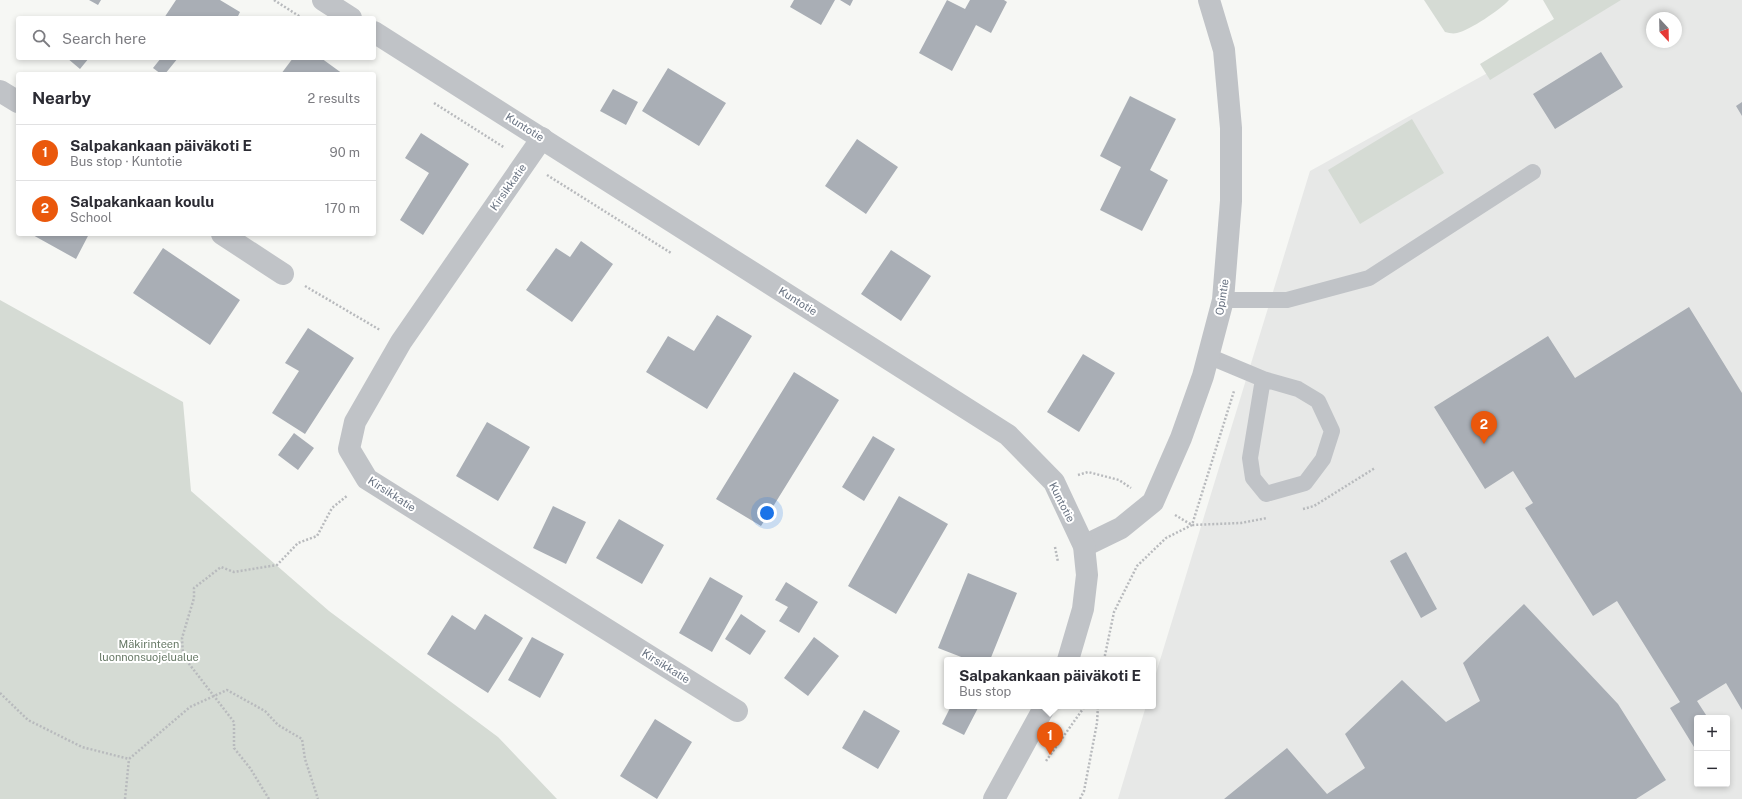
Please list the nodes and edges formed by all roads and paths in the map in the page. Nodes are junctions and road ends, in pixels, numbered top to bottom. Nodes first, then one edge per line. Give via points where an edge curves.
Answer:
1 (274, 0) edge
2 (323, 0) edge
3 (1209, 0) edge
4 (299, 16) edge
5 (348, 16) edge
6 (376, 33) edge
7 (0, 90) edge
8 (16, 101) edge
9 (431, 101) dead end
10 (542, 138) junction
11 (526, 162) junction
12 (1533, 172) dead end
13 (225, 236) edge
14 (673, 255) dead end
15 (283, 274) joint
16 (1224, 300) junction
17 (401, 342) junction
18 (1208, 356) junction
19 (1241, 370) junction
20 (1263, 379) junction
21 (1375, 468) dead end
22 (367, 479) junction
23 (1054, 482) junction
24 (1153, 502) junction
25 (1300, 510) dead end
26 (1270, 517) dead end
27 (1192, 525) junction
28 (1055, 545) dead end
29 (1084, 546) junction
30 (1059, 567) dead end
31 (1069, 657) edge
32 (1105, 657) edge
33 (0, 693) edge
34 (213, 697) junction
35 (1043, 709) edge
36 (1083, 709) edge
37 (1098, 709) edge
38 (738, 711) dead end
39 (129, 759) junction
40 (1041, 767) dead end
41 (125, 799) edge
42 (269, 799) edge
43 (318, 799) edge
44 (994, 799) edge
45 (1080, 799) edge

1 - 4 path
2 - 5 street
3 - 16 street, Opintie via 1224,50 1231,128 1231,201
6 - 10 street, Kuntotie
7 - 8 street
9 - 11 path
10 - 11 street, Kirsikkatie
10 - 23 street, Kuntotie via 1008,434
11 - 14 path
11 - 17 street, Kirsikkatie
12 - 16 lane via 1369,278 1287,300
13 - 15 street
15 - 17 path
16 - 18 street, Opintie
17 - 22 street, Kirsikkatie via 355,422 349,449
18 - 19 lane
18 - 24 street, Opintie via 1181,438
19 - 20 lane
19 - 27 path
20 - 20 lane via 1250,458 1253,478 1266,494 1305,483 1323,459 1332,431 1318,401 1298,389
21 - 25 path via 1314,506
22 - 34 path via 332,508 316,536 298,543 277,565 234,572 221,567 194,588 194,598 182,638 183,656
22 - 38 street, Kirsikkatie
23 - 24 path via 1088,472 1119,480
23 - 29 street, Kuntotie
24 - 27 path
24 - 29 street, Opintie via 1121,528
26 - 27 path via 1241,524
27 - 32 path via 1166,538 1137,566 1114,612
28 - 30 path
29 - 31 street, Kuntotie via 1087,575 1083,609
33 - 39 path via 28,720 82,747
34 - 39 path via 190,707
34 - 42 path via 234,722 234,748
34 - 43 path via 226,690 265,711 278,725 302,740 305,759
35 - 44 street
36 - 40 path
37 - 45 path via 1084,791
39 - 41 path

